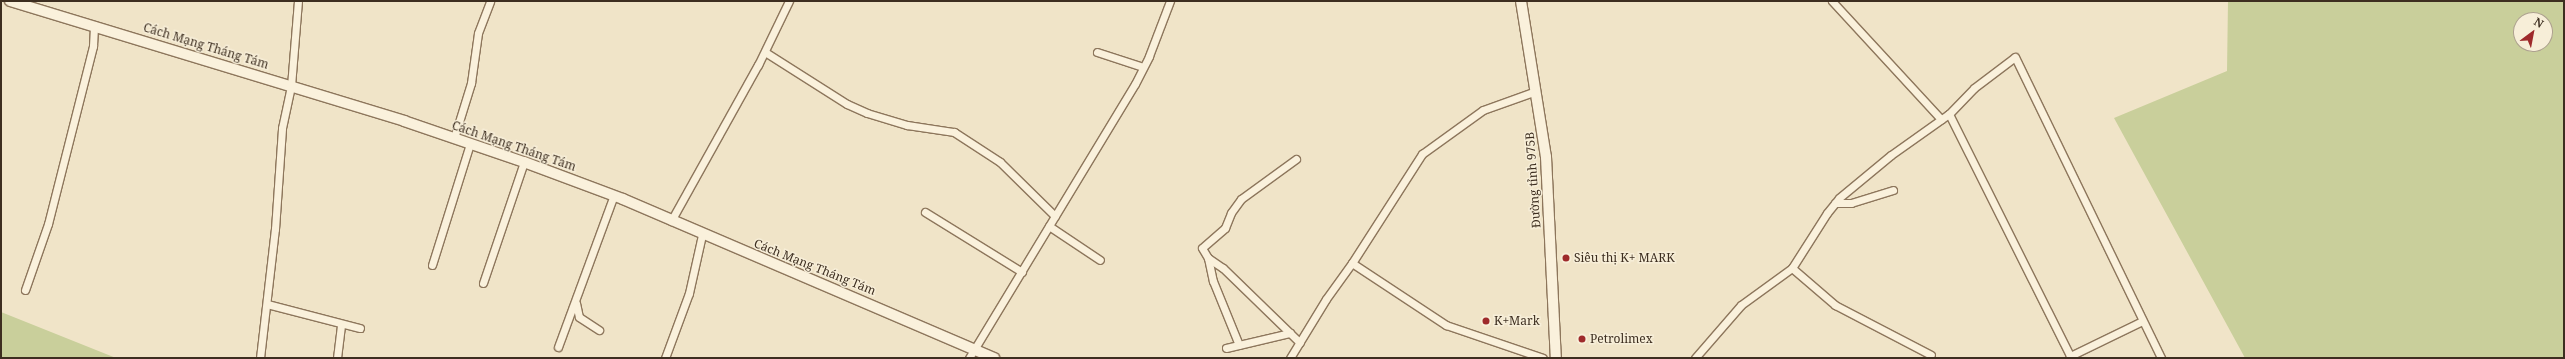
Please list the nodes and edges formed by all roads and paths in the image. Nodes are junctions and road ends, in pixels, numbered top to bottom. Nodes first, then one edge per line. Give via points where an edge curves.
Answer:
1 (10, 1) edge
2 (298, 1) edge
3 (490, 1) edge
4 (789, 1) edge
5 (1170, 1) edge
6 (1521, 1) edge
7 (1832, 1) edge
8 (94, 25) junction
9 (765, 52) junction
10 (1097, 52) dead end
11 (1143, 67) junction
12 (290, 86) junction
13 (1536, 91) junction
14 (1949, 114) junction
15 (1941, 119) junction
16 (454, 138) junction
17 (470, 144) junction
18 (1296, 159) dead end
19 (524, 162) junction
20 (1893, 190) dead end
21 (614, 195) junction
22 (1835, 203) junction
23 (925, 212) dead end
24 (1055, 216) junction
25 (671, 221) junction
26 (1048, 226) junction
27 (702, 235) junction
28 (1208, 258) junction
29 (1100, 260) dead end
30 (1352, 263) junction
31 (432, 265) dead end
32 (1792, 268) junction
33 (1022, 272) junction
34 (483, 283) dead end
35 (25, 290) dead end
36 (576, 302) junction
37 (267, 304) junction
38 (2142, 321) junction
39 (341, 325) junction
40 (360, 328) dead end
41 (599, 330) dead end
42 (1290, 333) junction
43 (1300, 343) junction
44 (1239, 345) junction
45 (558, 347) dead end
46 (1226, 348) dead end
47 (972, 354) edge
48 (1932, 355) dead end
49 (2071, 357) edge
50 (260, 358) edge
51 (337, 358) edge
52 (665, 358) edge
53 (994, 358) edge
54 (1290, 358) edge
55 (1543, 358) edge
56 (1556, 358) edge
57 (1695, 358) edge
58 (2161, 358) edge

1 - 8 street, Cách Mạng Tháng Tám
2 - 12 street
3 - 16 street via 478,33 471,83
4 - 9 street
5 - 11 street
6 - 13 street, Đường tỉnh 975B
7 - 15 street
8 - 12 street, Cách Mạng Tháng Tám
8 - 35 street via 93,46 48,224
9 - 24 street via 847,104 867,113 907,125 954,132 1000,162
9 - 25 street
10 - 11 street
11 - 24 street
12 - 16 street, Cách Mạng Tháng Tám
12 - 37 street via 282,128
13 - 30 street via 1483,110 1422,154
13 - 56 street, Đường tỉnh 975B via 1546,157
14 - 15 street
14 - 38 street via 1974,88 2016,57
14 - 49 street
15 - 22 street via 1891,155
16 - 17 street, Cách Mạng Tháng Tám
17 - 19 street, Cách Mạng Tháng Tám
17 - 31 street
18 - 28 street via 1241,199 1225,228 1202,248
19 - 21 street, Cách Mạng Tháng Tám
19 - 34 street
20 - 22 street via 1851,203
21 - 25 street, Cách Mạng Tháng Tám
21 - 36 street
22 - 32 street
23 - 33 street
24 - 26 street
25 - 27 street, Cách Mạng Tháng Tám
26 - 29 street
26 - 33 street
27 - 47 street, Cách Mạng Tháng Tám via 850,295
27 - 52 street via 689,293
28 - 42 street via 1223,268
28 - 44 street via 1213,281
30 - 43 street via 1326,299
30 - 55 street via 1446,325
32 - 48 street via 1835,305
32 - 57 street via 1742,305
33 - 47 street
36 - 41 street via 579,316
36 - 45 street
37 - 39 street
37 - 50 street
38 - 49 street
38 - 58 street
39 - 40 street
39 - 51 street
42 - 43 street
42 - 44 street
43 - 54 street
44 - 46 street
47 - 53 street, Cách Mạng Tháng Tám

